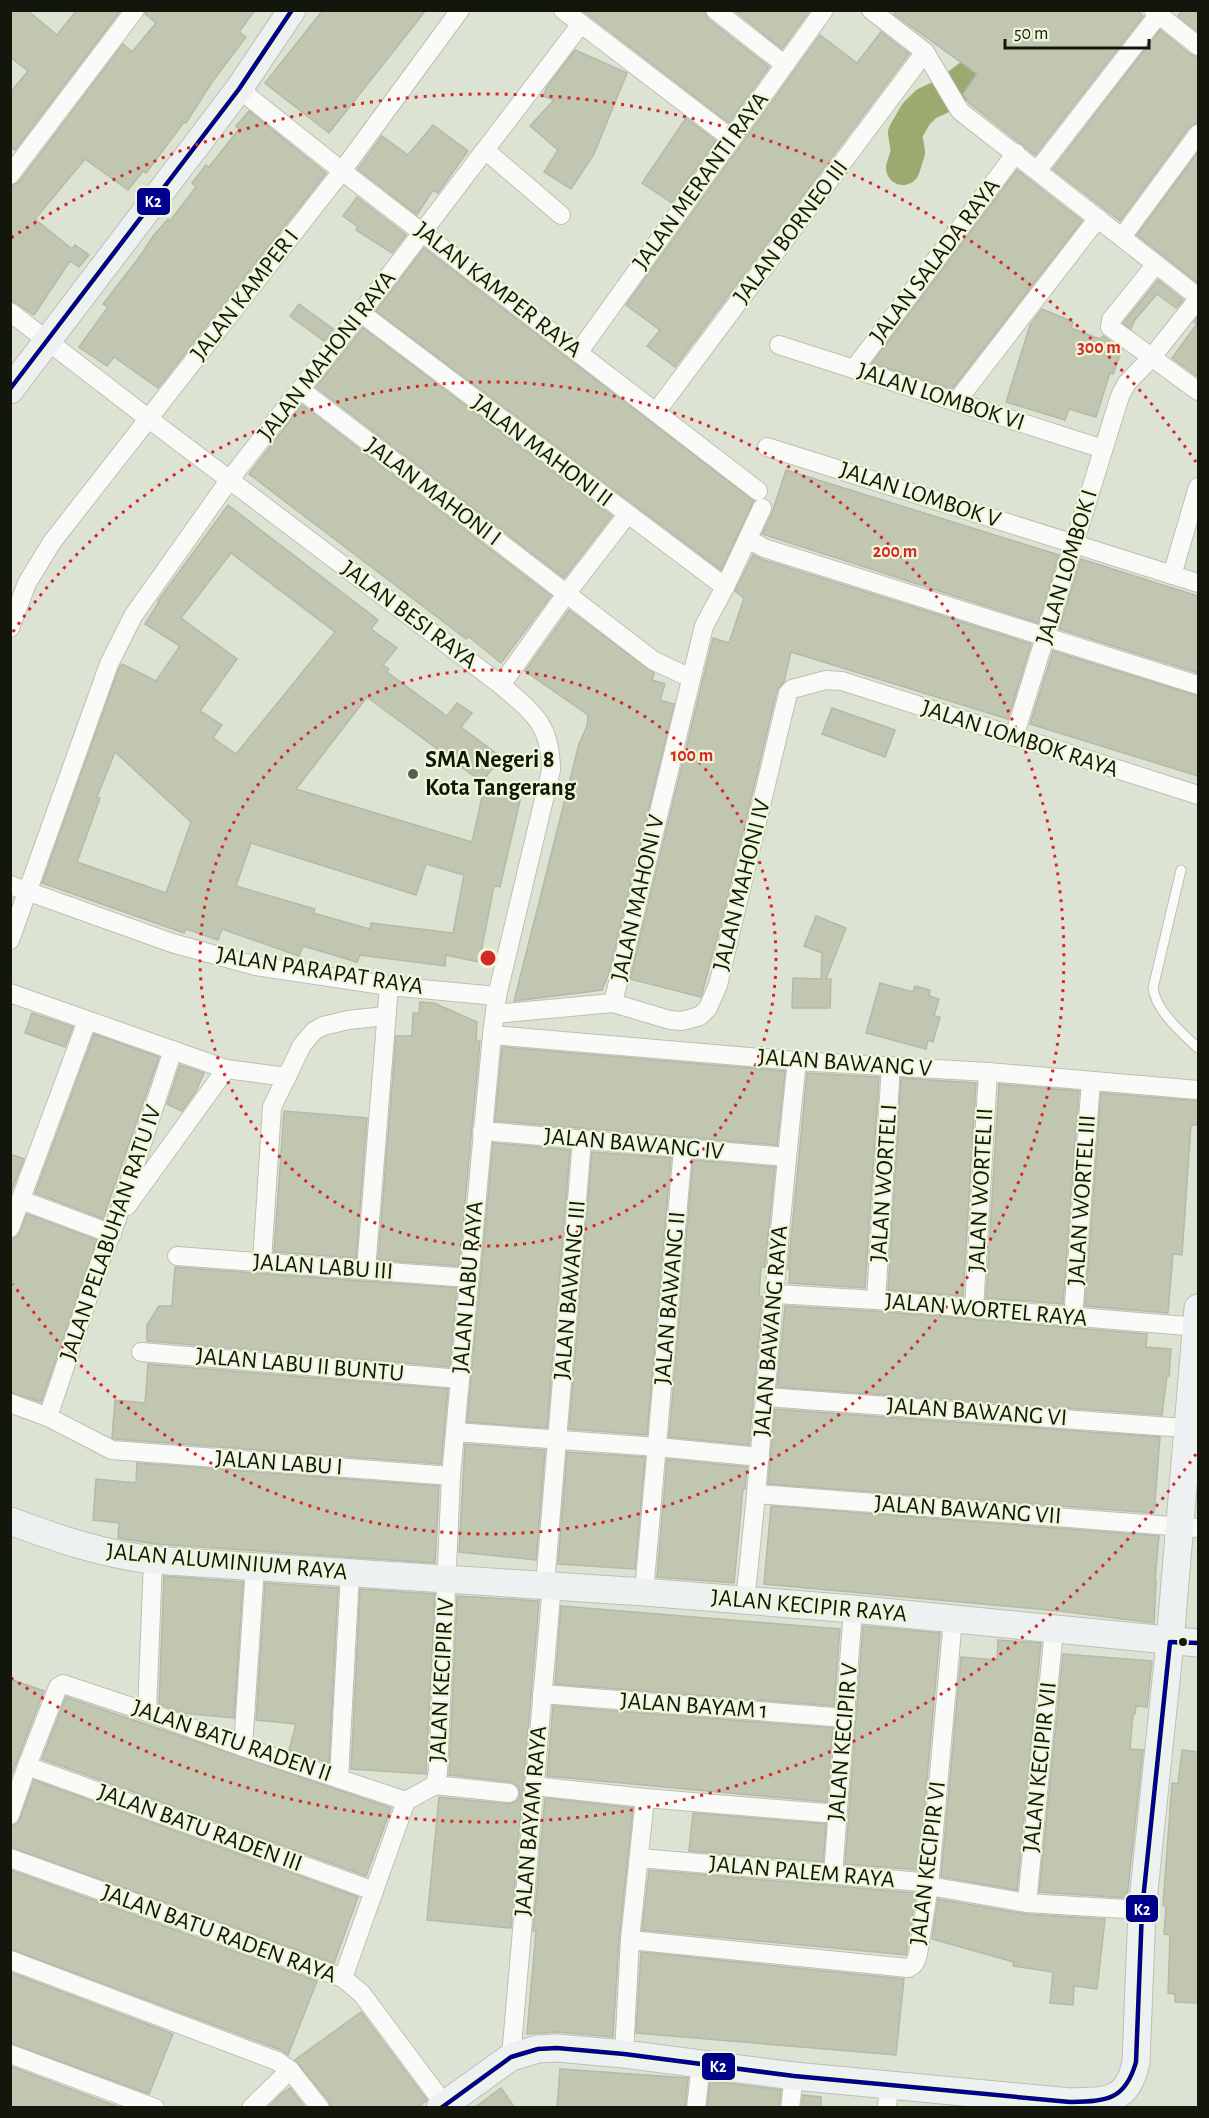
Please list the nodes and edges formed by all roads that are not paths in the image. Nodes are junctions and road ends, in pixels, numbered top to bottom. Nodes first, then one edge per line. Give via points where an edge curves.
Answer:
1 (135, 10) edge
2 (292, 10) edge
3 (460, 10) edge
4 (563, 10) edge
5 (716, 10) edge
6 (824, 10) edge
7 (871, 10) edge
8 (1158, 12) edge
9 (580, 24) junction
10 (1198, 46) edge
11 (929, 59) junction
12 (785, 65) junction
13 (239, 89) junction
14 (1198, 134) edge
15 (732, 139) junction
16 (485, 150) junction
17 (1016, 153) junction
18 (342, 171) junction
19 (1037, 171) junction
20 (10, 175) edge
21 (561, 215) dead end
22 (1098, 218) junction
23 (423, 232) junction
24 (1122, 237) junction
25 (1156, 264) junction
26 (1198, 298) edge
27 (10, 312) edge
28 (361, 313) junction
29 (49, 341) junction
30 (779, 345) dead end
31 (578, 353) junction
32 (1152, 357) junction
33 (854, 369) junction
34 (10, 390) edge
35 (301, 390) junction
36 (1198, 391) edge
37 (956, 402) junction
38 (657, 412) junction
39 (149, 419) junction
40 (767, 447) dead end
41 (1103, 449) junction
42 (230, 479) junction
43 (1198, 487) edge
44 (760, 499) joint
45 (627, 515) junction
46 (755, 543) junction
47 (1074, 544) junction
48 (1172, 575) junction
49 (1198, 584) edge
50 (725, 587) junction
51 (566, 594) junction
52 (10, 627) edge
53 (1045, 638) junction
54 (691, 678) junction
55 (842, 681) joint
56 (501, 685) junction
57 (1198, 685) edge
58 (1014, 737) junction
59 (1198, 795) edge
60 (1181, 870) dead end
61 (19, 888) edge
62 (10, 940) edge
63 (389, 986) junction
64 (10, 993) edge
65 (613, 1002) junction
66 (496, 1005) junction
67 (386, 1016) junction
68 (87, 1021) junction
69 (492, 1035) junction
70 (1198, 1048) edge
71 (173, 1050) junction
72 (797, 1061) junction
73 (891, 1066) junction
74 (226, 1069) junction
75 (988, 1072) junction
76 (287, 1077) junction
77 (1091, 1082) junction
78 (1198, 1090) edge
79 (482, 1131) junction
80 (582, 1140) junction
81 (683, 1149) junction
82 (787, 1157) junction
83 (21, 1200) junction
84 (115, 1227) junction
85 (10, 1228) edge
86 (177, 1256) dead end
87 (262, 1262) junction
88 (366, 1270) junction
89 (469, 1278) junction
90 (776, 1293) junction
91 (876, 1300) junction
92 (974, 1309) junction
93 (1073, 1318) junction
94 (1198, 1321) edge
95 (141, 1352) dead end
96 (460, 1379) junction
97 (766, 1397) junction
98 (10, 1404) edge
99 (48, 1417) junction
100 (1193, 1429) edge
101 (455, 1432) junction
102 (558, 1440) junction
103 (657, 1447) junction
104 (760, 1458) junction
105 (452, 1476) junction
106 (757, 1494) junction
107 (11, 1524) edge
108 (1189, 1528) edge
109 (153, 1560) junction
110 (255, 1567) junction
111 (350, 1573) junction
112 (447, 1578) junction
113 (548, 1585) junction
114 (644, 1592) junction
115 (745, 1601) junction
116 (853, 1609) junction
117 (953, 1619) junction
118 (1054, 1630) junction
119 (1170, 1642) junction
120 (1198, 1643) edge
121 (542, 1694) junction
122 (147, 1712) junction
123 (846, 1718) junction
124 (243, 1747) junction
125 (27, 1766) junction
126 (339, 1778) junction
127 (435, 1785) junction
128 (534, 1786) junction
129 (509, 1793) dead end
130 (645, 1798) junction
131 (406, 1802) junction
132 (837, 1814) junction
133 (10, 1815) edge
134 (10, 1858) edge
135 (639, 1858) junction
136 (834, 1875) junction
137 (929, 1886) junction
138 (374, 1891) junction
139 (1027, 1903) junction
140 (1142, 1910) junction
141 (630, 1940) junction
142 (10, 1960) edge
143 (343, 1978) junction
144 (10, 2054) edge
145 (624, 2054) junction
146 (511, 2056) junction
147 (701, 2064) junction
148 (290, 2070) junction
149 (794, 2076) junction
150 (888, 2096) edge
151 (442, 2106) edge
152 (155, 2108) edge
153 (251, 2108) edge
154 (320, 2108) edge
155 (696, 2108) edge
156 (790, 2108) edge

1 - 20 street
2 - 13 street
3 - 18 street, JALAN KAMPER I
4 - 9 street
5 - 12 street
6 - 12 street, JALAN MERANTI RAYA
7 - 11 street
8 - 10 street
8 - 19 street
9 - 15 street
9 - 16 street, JALAN MAHONI RAYA
11 - 17 street via 960,111
11 - 38 street, JALAN BORNEO III
12 - 15 street, JALAN MERANTI RAYA
13 - 18 street, JALAN KAMPER RAYA
13 - 29 street
14 - 24 street
15 - 31 street, JALAN MERANTI RAYA
16 - 21 street
16 - 23 street, JALAN MAHONI RAYA
17 - 19 street
17 - 33 street, JALAN SALADA RAYA
18 - 23 street, JALAN KAMPER RAYA
18 - 39 street, JALAN KAMPER I
19 - 22 street
22 - 24 street
22 - 37 street
23 - 28 street, JALAN MAHONI RAYA
23 - 31 street, JALAN KAMPER RAYA
24 - 25 street
25 - 26 street
25 - 32 street via 1110,323 1112,329
26 - 32 street, JALAN LOMBOK I
27 - 29 street, JALAN BESI RAYA
28 - 35 street, JALAN MAHONI RAYA
28 - 45 street, JALAN MAHONI II
29 - 34 street
29 - 39 street, JALAN BESI RAYA
30 - 33 street, JALAN LOMBOK VI
31 - 38 street, JALAN KAMPER RAYA
32 - 36 street
32 - 41 street, JALAN LOMBOK I via 1120,396
33 - 37 street, JALAN LOMBOK VI
35 - 42 street, JALAN MAHONI RAYA
35 - 51 street, JALAN MAHONI I
37 - 41 street, JALAN LOMBOK VI
38 - 44 street, JALAN KAMPER RAYA
39 - 42 street, JALAN BESI RAYA
39 - 52 street, JALAN KAMPER I via 52,542 34,570
40 - 47 street, JALAN LOMBOK V
41 - 47 street, JALAN LOMBOK I
42 - 56 street, JALAN BESI RAYA
42 - 61 street, JALAN MAHONI RAYA via 120,639
43 - 48 street
44 - 46 street, JALAN MAHONI V
45 - 50 street, JALAN MAHONI II
45 - 51 street
46 - 50 street, JALAN MAHONI V
46 - 53 street
47 - 48 street, JALAN LOMBOK V
47 - 53 street, JALAN LOMBOK I
48 - 49 street, JALAN LOMBOK V
50 - 54 street, JALAN MAHONI V via 704,626
51 - 54 street via 654,661
51 - 56 street
53 - 57 street
53 - 58 street, JALAN LOMBOK I
54 - 65 street, JALAN MAHONI V
55 - 58 street, JALAN LOMBOK RAYA
55 - 65 street, JALAN MAHONI IV via 817,682 788,693 711,1005 700,1016 676,1021
56 - 66 street, JALAN BESI RAYA via 529,709 548,736 551,770
58 - 59 street, JALAN LOMBOK RAYA
60 - 70 lane via 1153,988 1166,1014
61 - 62 street, JALAN MAHONI RAYA
61 - 63 street, JALAN PARAPAT RAYA via 213,955 256,966
63 - 66 street, JALAN PARAPAT RAYA
63 - 67 street
64 - 68 street
65 - 66 street, JALAN MAHONI V
66 - 69 street, JALAN LABU RAYA
67 - 76 street via 336,1022 314,1031 302,1045
67 - 88 street
68 - 71 street
68 - 83 street
69 - 72 street, JALAN BAWANG V
69 - 79 street, JALAN LABU RAYA
71 - 74 street
71 - 84 street, JALAN PELABUHAN RATU IV
72 - 73 street, JALAN BAWANG V
72 - 82 street, JALAN BAWANG RAYA
73 - 75 street, JALAN BAWANG V
73 - 91 street, JALAN WORTEL I
74 - 76 street
74 - 84 street
75 - 77 street, JALAN BAWANG V
75 - 92 street, JALAN WORTEL II
76 - 87 street via 272,1107
77 - 78 street, JALAN BAWANG V
77 - 93 street, JALAN WORTEL III
79 - 80 street, JALAN BAWANG IV
79 - 89 street, JALAN LABU RAYA
80 - 81 street, JALAN BAWANG IV
80 - 102 street, JALAN BAWANG III
81 - 82 street, JALAN BAWANG IV
81 - 103 street, JALAN BAWANG II
82 - 90 street, JALAN BAWANG RAYA
83 - 84 street
83 - 85 street
84 - 99 street, JALAN PELABUHAN RATU IV
86 - 87 street, JALAN LABU III
87 - 88 street, JALAN LABU III
88 - 89 street, JALAN LABU III
89 - 96 street, JALAN LABU RAYA
90 - 91 street, JALAN WORTEL RAYA
90 - 97 street, JALAN BAWANG RAYA
91 - 92 street, JALAN WORTEL RAYA
92 - 93 street, JALAN WORTEL RAYA
93 - 94 street, JALAN WORTEL RAYA
94 - 100 street
95 - 96 street, JALAN LABU II BUNTU
96 - 101 street, JALAN LABU RAYA
97 - 100 street, JALAN BAWANG VI
97 - 104 street, JALAN BAWANG RAYA
98 - 99 street, JALAN LABU I
99 - 105 street, JALAN LABU I via 112,1450
100 - 108 street
101 - 102 street
101 - 105 street, JALAN LABU RAYA
102 - 103 street
102 - 113 street, JALAN BAWANG III
103 - 104 street
103 - 114 street, JALAN BAWANG II
104 - 106 street, JALAN BAWANG RAYA
105 - 112 street, JALAN LABU RAYA
106 - 108 street, JALAN BAWANG VII
106 - 115 street, JALAN BAWANG RAYA
107 - 109 street, JALAN ALUMINIUM RAYA via 90,1549
108 - 119 street
109 - 110 street, JALAN ALUMINIUM RAYA
109 - 122 street
110 - 111 street, JALAN ALUMINIUM RAYA
110 - 124 street
111 - 112 street, JALAN ALUMINIUM RAYA
111 - 126 street
112 - 113 street, JALAN KECIPIR RAYA
112 - 127 street, JALAN KECIPIR IV
113 - 114 street, JALAN KECIPIR RAYA
113 - 121 street, JALAN BAYAM RAYA
114 - 115 street, JALAN KECIPIR RAYA
115 - 116 street, JALAN KECIPIR RAYA
116 - 117 street, JALAN KECIPIR RAYA
116 - 123 street, JALAN KECIPIR V
117 - 118 street, JALAN KECIPIR RAYA
117 - 137 street, JALAN KECIPIR VI
118 - 119 street, JALAN KECIPIR RAYA
118 - 139 street, JALAN KECIPIR VII
119 - 120 street, JALAN KECIPIR RAYA
119 - 140 street
121 - 123 street, JALAN BAYAM 1
121 - 128 street, JALAN BAYAM RAYA
122 - 124 street, JALAN BATU RADEN II
122 - 125 street, JALAN BATU RADEN II via 67,1685 58,1687
123 - 132 street, JALAN KECIPIR V
124 - 126 street, JALAN BATU RADEN II
125 - 133 street
125 - 138 street, JALAN BATU RADEN III
126 - 131 street, JALAN BATU RADEN II
127 - 129 street
127 - 131 street, JALAN KECIPIR IV
128 - 130 street
128 - 146 street, JALAN BAYAM RAYA
130 - 132 street
130 - 135 street
131 - 138 street
132 - 136 street, JALAN KECIPIR V
134 - 143 street, JALAN BATU RADEN RAYA
135 - 136 street, JALAN PALEM RAYA
135 - 141 street
136 - 137 street, JALAN PALEM RAYA via 922,1882
137 - 139 street, JALAN PALEM RAYA
137 - 141 street, JALAN KECIPIR VI via 918,1954 908,1968
138 - 143 street
139 - 140 street, JALAN PALEM RAYA
140 - 150 street via 1136,2062 1129,2086 1120,2096 1090,2102
141 - 145 street
142 - 148 street via 277,2061
143 - 151 street, JALAN BATU RADEN RAYA via 362,1994
144 - 152 street
145 - 146 street via 557,2048
145 - 147 street
146 - 151 street
147 - 149 street
147 - 155 street
148 - 153 street
148 - 154 street
149 - 150 street
149 - 156 street

